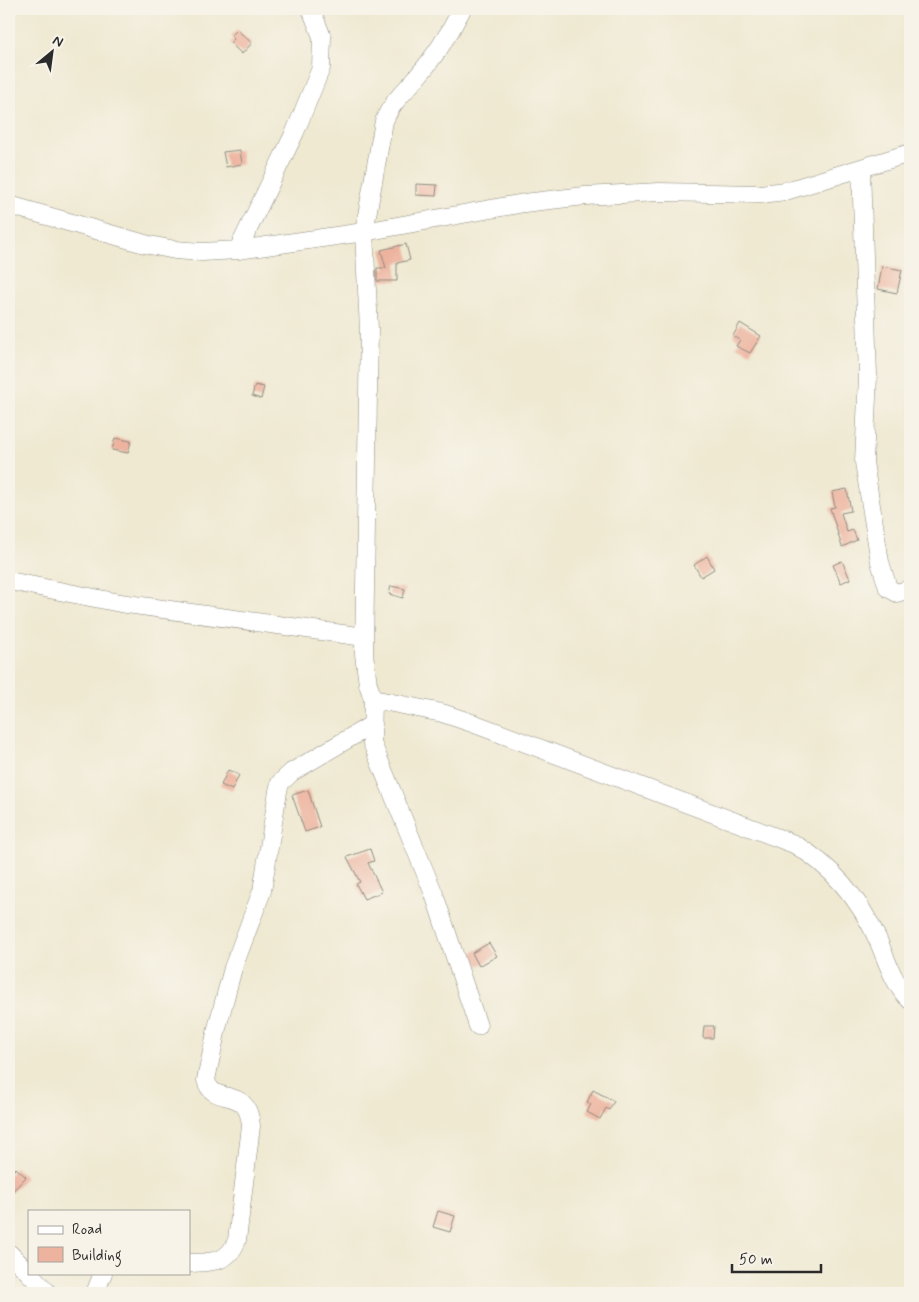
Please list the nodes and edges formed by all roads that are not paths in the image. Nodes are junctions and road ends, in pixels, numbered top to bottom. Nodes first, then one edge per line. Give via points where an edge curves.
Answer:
1 (311, 9) edge
2 (462, 9) edge
3 (910, 154) edge
4 (861, 168) junction
5 (9, 205) edge
6 (364, 232) junction
7 (238, 250) junction
8 (9, 581) edge
9 (910, 589) edge
10 (364, 637) junction
11 (373, 699) junction
12 (373, 724) junction
13 (910, 1000) edge
14 (478, 1026) dead end
15 (9, 1253) edge
16 (190, 1263) edge
17 (28, 1272) edge
18 (30, 1274) edge
19 (103, 1274) edge
20 (48, 1293) edge
21 (95, 1293) edge

1 - 7 street via 322,37 321,68 295,132
2 - 6 street via 447,36 412,83 390,106 384,121
3 - 4 street
4 - 6 street via 786,191 585,196 524,203
4 - 9 street via 868,376 864,462 880,562 888,588 897,593
5 - 7 street via 175,250
6 - 7 street
6 - 10 street via 370,329
8 - 10 street via 120,603
10 - 11 street via 368,684
11 - 12 street
11 - 13 street via 442,713 475,724 794,844 831,871 854,897 872,927 897,984
12 - 14 street via 371,737 376,755 434,894
12 - 16 street via 292,772 280,783 262,891 233,968 206,1080 213,1091 242,1102 250,1112 251,1126 236,1240 230,1254 224,1258
15 - 17 street
18 - 20 street
19 - 21 street

